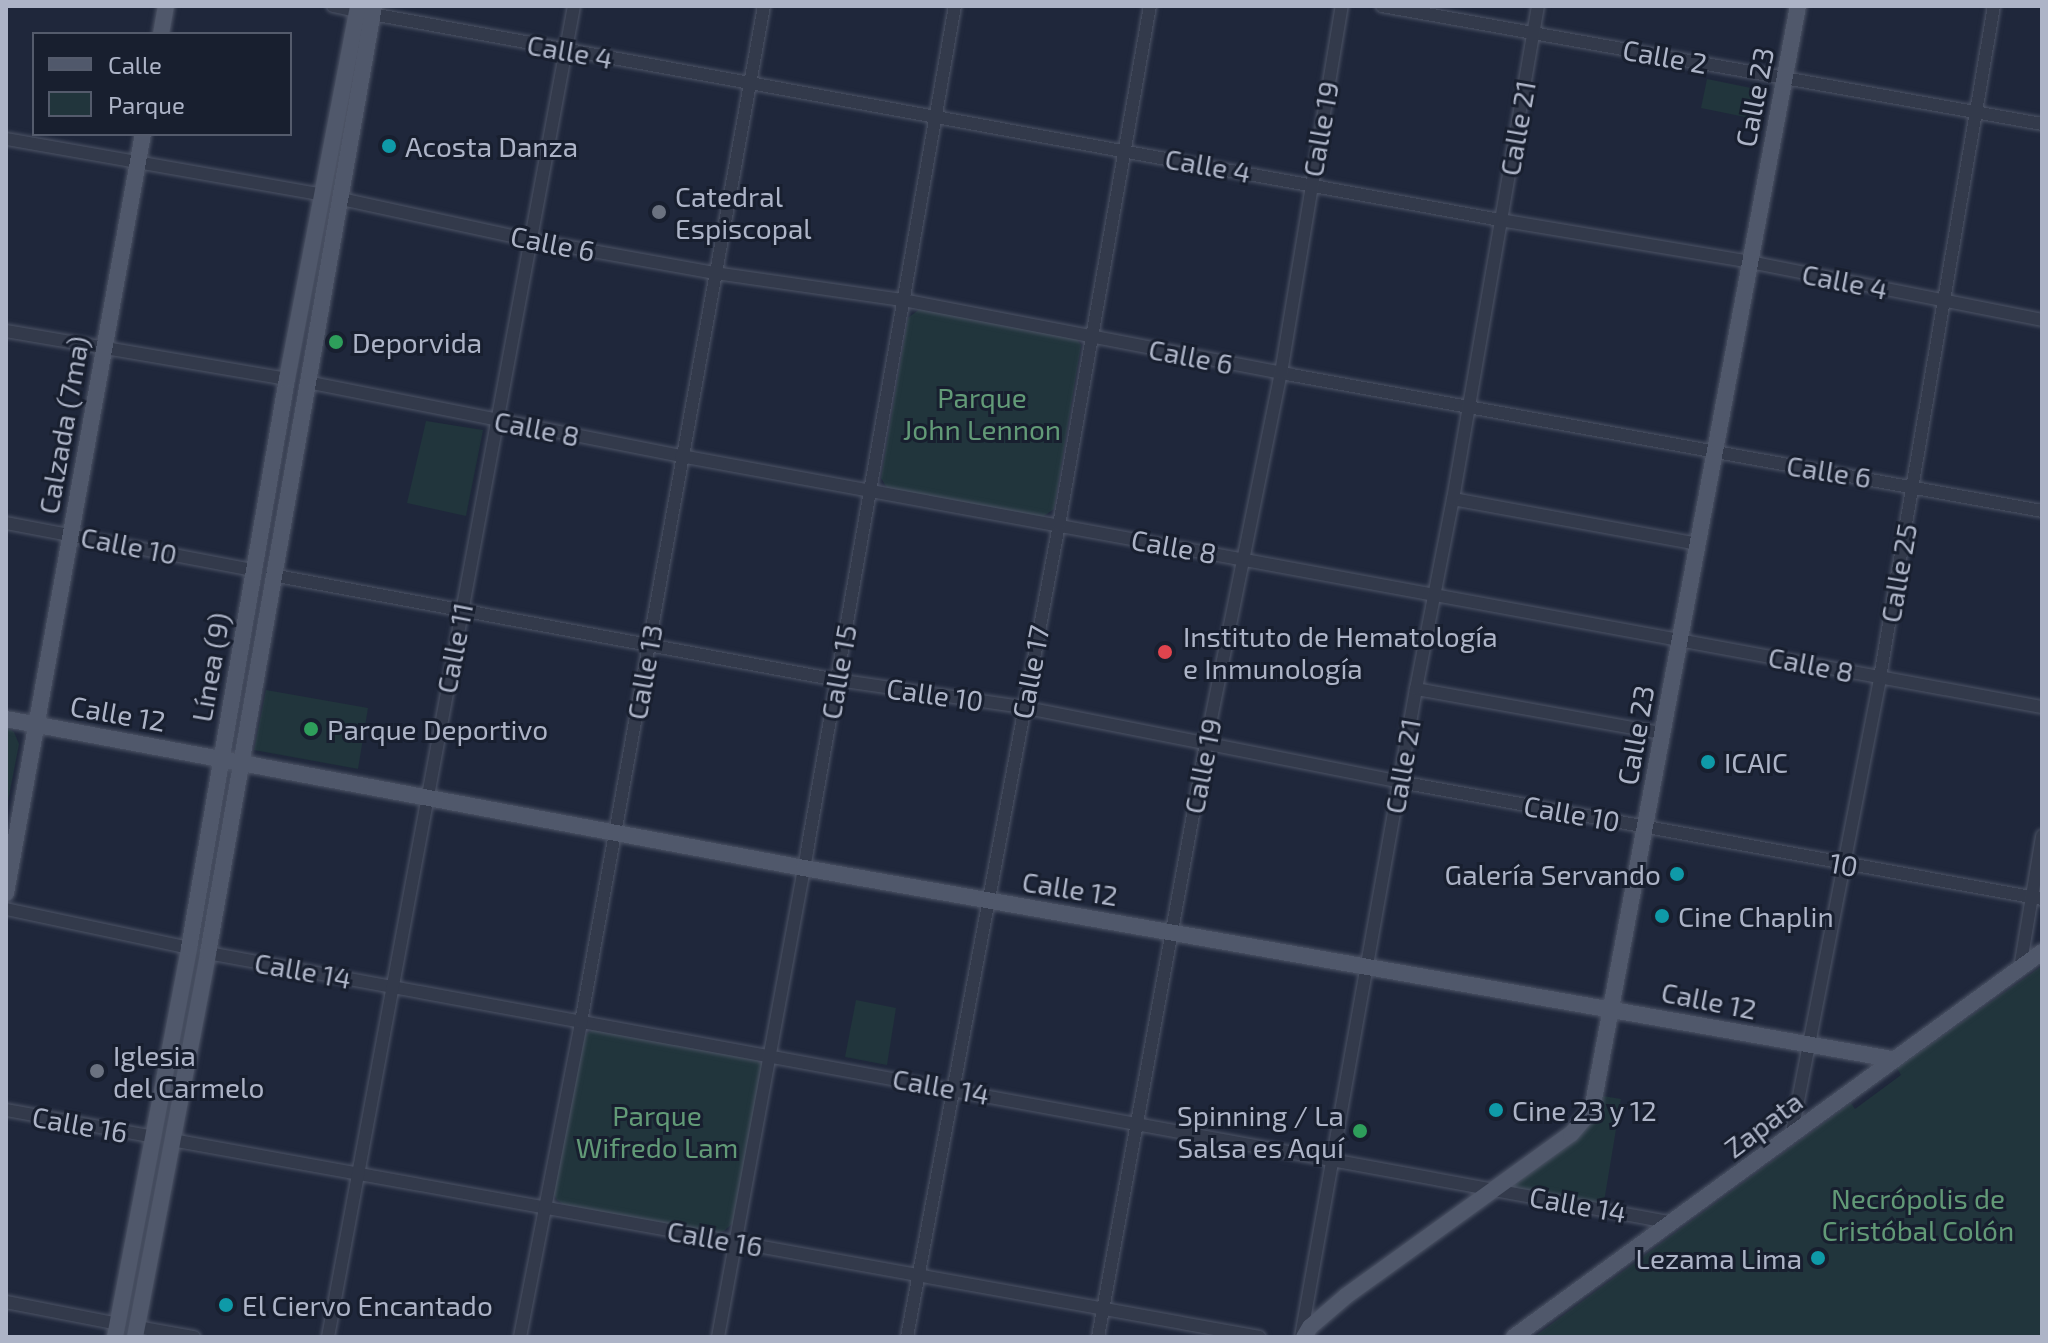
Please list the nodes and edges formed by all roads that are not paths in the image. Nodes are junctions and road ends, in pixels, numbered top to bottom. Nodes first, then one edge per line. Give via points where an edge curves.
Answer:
1 (166, 6) edge
2 (333, 6) edge
3 (574, 6) edge
4 (764, 6) edge
5 (955, 6) edge
6 (1150, 6) edge
7 (1342, 6) edge
8 (1382, 6) edge
9 (1538, 6) edge
10 (1798, 6) edge
11 (1994, 6) edge
12 (366, 9) edge
13 (161, 32) edge
14 (1533, 34) junction
15 (566, 51) junction
16 (1784, 77) junction
17 (750, 81) junction
18 (1978, 112) junction
19 (936, 115) junction
20 (2042, 124) edge
21 (143, 136) edge
22 (6, 139) edge
23 (1125, 150) junction
24 (137, 164) junction
25 (1310, 184) junction
26 (323, 195) junction
27 (341, 199) junction
28 (1501, 220) junction
29 (531, 240) junction
30 (1750, 262) junction
31 (715, 273) junction
32 (903, 300) junction
33 (1947, 302) junction
34 (2042, 320) edge
35 (6, 331) edge
36 (1092, 336) junction
37 (103, 347) junction
38 (1281, 373) junction
39 (287, 379) junction
40 (307, 382) junction
41 (1469, 406) junction
42 (499, 421) junction
43 (1714, 451) junction
44 (681, 456) junction
45 (1914, 485) junction
46 (870, 489) junction
47 (1453, 499) junction
48 (2042, 511) edge
49 (6, 523) edge
50 (1059, 525) junction
51 (71, 533) junction
52 (1697, 544) junction
53 (1242, 558) junction
54 (253, 570) junction
55 (272, 575) junction
56 (1434, 593) junction
57 (461, 610) junction
58 (1678, 640) junction
59 (649, 646) junction
60 (1880, 677) junction
61 (837, 680) junction
62 (1416, 689) junction
63 (1022, 707) junction
64 (2042, 707) edge
65 (6, 719) edge
66 (34, 725) junction
67 (1661, 733) junction
68 (1206, 744) junction
69 (221, 758) junction
70 (241, 762) junction
71 (1400, 782) junction
72 (426, 797) junction
73 (1645, 826) junction
74 (615, 832) junction
75 (2042, 836) edge
76 (1844, 864) junction
77 (804, 868) junction
78 (6, 893) edge
79 (2037, 898) edge
80 (988, 900) junction
81 (6, 909) edge
82 (1171, 931) junction
83 (189, 948) junction
84 (2042, 952) edge
85 (208, 953) junction
86 (1366, 966) junction
87 (2020, 968) junction
88 (395, 987) junction
89 (1613, 1009) junction
90 (581, 1022) junction
91 (1810, 1045) junction
92 (1852, 1053) junction
93 (770, 1055) junction
94 (1892, 1059) junction
95 (1870, 1075) junction
96 (951, 1088) junction
97 (6, 1110) edge
98 (1137, 1122) junction
99 (154, 1137) junction
100 (1791, 1137) junction
101 (172, 1140) junction
102 (1332, 1157) junction
103 (356, 1173) junction
104 (1491, 1188) junction
105 (544, 1207) junction
106 (1673, 1223) junction
107 (736, 1242) junction
108 (919, 1275) junction
109 (6, 1302) edge
110 (1103, 1309) junction
111 (116, 1330) edge
112 (136, 1332) edge
113 (194, 1337) edge
114 (328, 1337) edge
115 (520, 1337) edge
116 (718, 1337) edge
117 (907, 1337) edge
118 (1098, 1337) edge
119 (1259, 1337) edge
120 (1303, 1337) edge
121 (1514, 1337) edge

1 - 13 main road
2 - 12 street, Calle 4
3 - 15 street, Calle 11
4 - 17 street, Calle 13
5 - 19 street, Calle 15
6 - 23 street, Calle 17
7 - 25 street, Calle 19
8 - 14 street, Calle 2
9 - 14 street, Calle 21
10 - 16 main road, Calle 23
11 - 18 street, Calle 25
12 - 15 street, Calle 4
12 - 26 main road, Línea (9)
12 - 27 main road, Línea (9)
14 - 16 street, Calle 2
14 - 28 street, Calle 21
15 - 17 street, Calle 4
15 - 29 street, Calle 11
16 - 18 street, Calle 2
16 - 30 main road, Calle 23
17 - 19 street, Calle 4
17 - 31 street, Calle 13
18 - 20 street, Calle 2
18 - 33 street, Calle 25
19 - 23 street, Calle 4
19 - 32 street, Calle 15
21 - 24 main road, Calzada (7ma)
22 - 24 street
23 - 25 street, Calle 4
23 - 36 street, Calle 17
24 - 26 street
24 - 37 main road, Calzada (7ma)
25 - 28 street, Calle 4
25 - 38 street, Calle 19
26 - 39 main road, Línea (9)
27 - 29 street, Calle 6
27 - 40 main road, Línea (9)
28 - 30 street, Calle 4
28 - 41 street, Calle 21
29 - 31 street, Calle 6
29 - 42 street, Calle 11
30 - 33 street, Calle 4
30 - 43 main road, Calle 23
31 - 32 street, Calle 6
31 - 44 street, Calle 13
32 - 36 street, Calle 6
32 - 46 street, Calle 15
33 - 34 street, Calle 4
33 - 45 street, Calle 25
35 - 37 street
36 - 38 street, Calle 6
36 - 50 street, Calle 17
37 - 39 street
37 - 51 main road, Calzada (7ma)
38 - 41 street, Calle 6
38 - 53 street, Calle 19
39 - 54 main road, Línea (9)
40 - 42 street, Calle 8
40 - 55 main road, Línea (9)
41 - 43 street, Calle 6
41 - 47 street, Calle 21
42 - 44 street, Calle 8
42 - 57 street, Calle 11
43 - 45 street, Calle 6
43 - 52 main road, Calle 23
44 - 46 street, Calle 8
44 - 59 street, Calle 13
45 - 48 street, Calle 6
45 - 60 street, Calle 25
46 - 50 street, Calle 8
46 - 61 street, Calle 15
47 - 52 street
47 - 56 street, Calle 21
49 - 51 street, Calle 10
50 - 53 street, Calle 8
50 - 63 street, Calle 17
51 - 54 street, Calle 10
51 - 66 main road, Calzada (7ma)
52 - 58 main road, Calle 23
53 - 56 street, Calle 8
53 - 68 street, Calle 19
54 - 69 main road, Línea (9)
55 - 57 street, Calle 10
55 - 70 main road, Línea (9)
56 - 58 street, Calle 8
56 - 62 street, Calle 21
57 - 59 street, Calle 10
57 - 72 street, Calle 11
58 - 60 street, Calle 8
58 - 67 main road, Calle 23
59 - 61 street, Calle 10
59 - 74 street, Calle 13
60 - 64 street, Calle 8
60 - 76 street, Calle 25
61 - 63 street, Calle 10
61 - 77 street, Calle 15
62 - 67 street
62 - 71 street, Calle 21
63 - 68 street, Calle 10
63 - 80 street, Calle 17
65 - 66 main road, Calle 12
66 - 69 main road, Calle 12
66 - 78 main road, Calzada (7ma)
67 - 73 main road, Calle 23
68 - 71 street, Calle 10
68 - 82 street, Calle 19
69 - 70 main road, Calle 12
69 - 83 main road, Línea (9)
70 - 72 main road, Calle 12
70 - 85 main road, Línea (9)
71 - 73 street, Calle 10
71 - 86 street, Calle 21
72 - 74 main road, Calle 12
72 - 88 street, Calle 11
73 - 76 street, 10
73 - 89 main road, Calle 23
74 - 77 main road, Calle 12
74 - 90 street, Calle 13
75 - 79 street
76 - 79 street, 10
76 - 91 street, Calle 25
77 - 80 main road, Calle 12
77 - 93 street, Calle 15
79 - 87 street
80 - 82 main road, Calle 12
80 - 96 street, Calle 17
81 - 83 street
82 - 86 main road, Calle 12
82 - 98 street, Calle 19
83 - 99 main road, Línea (9)
84 - 87 main road, Zapata
85 - 88 street, Calle 14
85 - 101 main road, Línea (9)
86 - 89 main road, Calle 12
86 - 102 street, Calle 21
87 - 94 main road, Zapata
88 - 90 street, Calle 14
88 - 103 street, Calle 11
89 - 91 main road, Calle 12
89 - 104 main road, Calle 23 via 1592,1110 1571,1134
90 - 93 street, Calle 14
90 - 105 street, Calle 13
91 - 92 main road, Calle 12
91 - 100 street, Calle 25
92 - 94 main road, Calle 12
92 - 95 main road
93 - 96 street, Calle 14
93 - 107 street, Calle 15
94 - 95 main road, Zapata
95 - 100 main road, Zapata
96 - 98 street, Calle 14
96 - 108 street, Calle 17
97 - 99 street, Calle 16
98 - 102 street, Calle 14
98 - 110 street, Calle 19
99 - 111 main road, Línea (9)
100 - 106 main road, Zapata
101 - 103 street, Calle 16
101 - 112 main road, Línea (9)
102 - 104 street, Calle 14
102 - 120 street, Calle 21
103 - 105 street, Calle 16
103 - 114 street, Calle 11
104 - 106 street, Calle 14
104 - 120 main road, Calle 23 via 1346,1296
105 - 107 street, Calle 16
105 - 115 street, Calle 13
106 - 121 main road, Zapata
107 - 108 street, Calle 16
107 - 116 street, Calle 15
108 - 110 street, Calle 16
108 - 117 street, Calle 17
109 - 111 street
110 - 118 street, Calle 19
110 - 119 street, Calle 16
112 - 113 street

